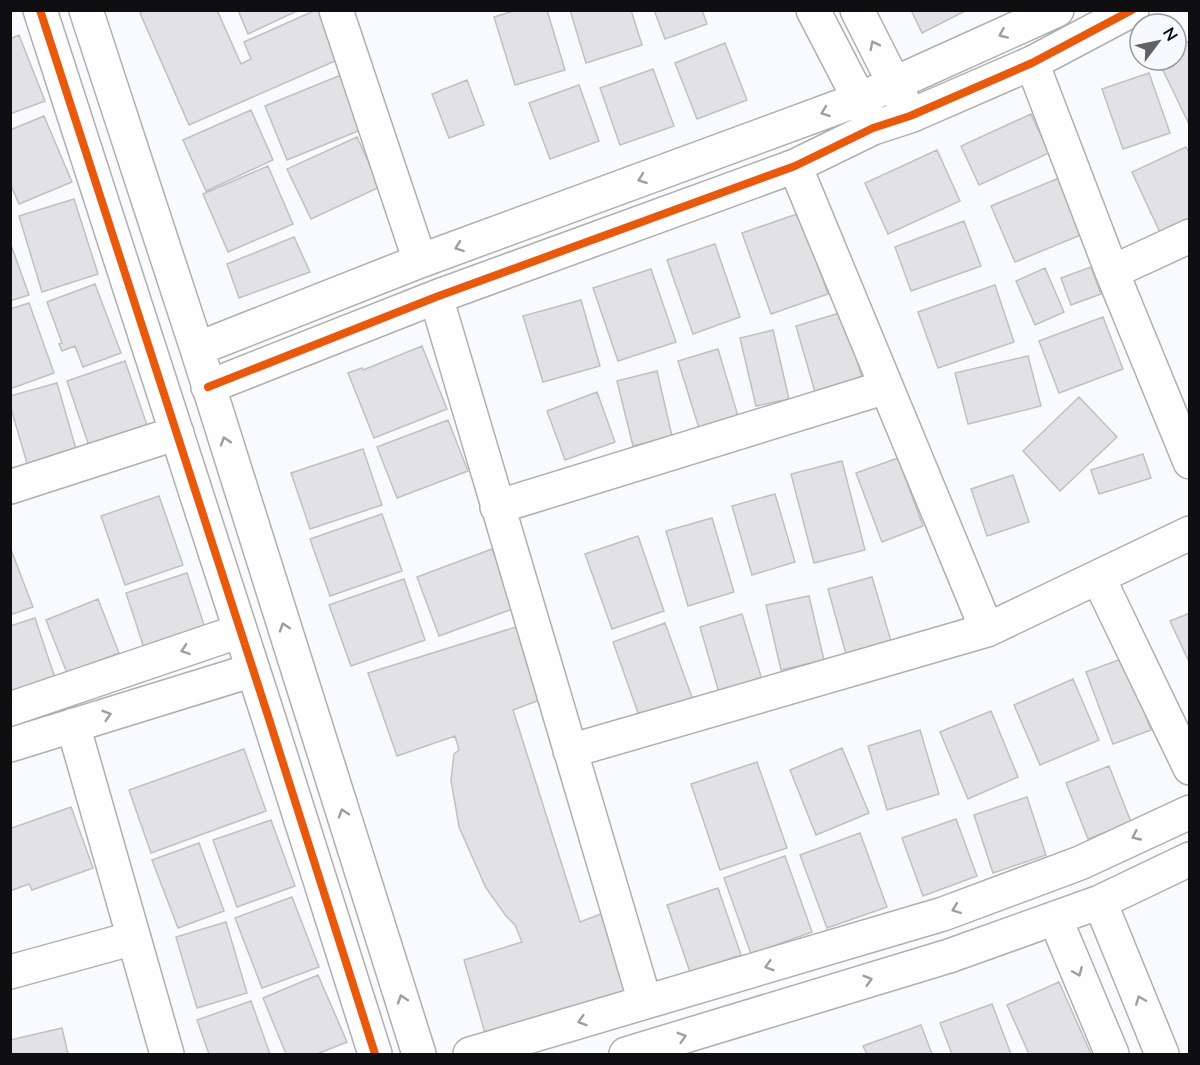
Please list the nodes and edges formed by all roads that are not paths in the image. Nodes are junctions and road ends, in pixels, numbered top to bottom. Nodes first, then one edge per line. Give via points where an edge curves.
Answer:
1 (40, 10) edge
2 (86, 10) edge
3 (813, 10) edge
4 (857, 10) edge
5 (1057, 10) edge
6 (1132, 10) edge
7 (339, 11) edge
8 (1032, 63) junction
9 (894, 82) junction
10 (860, 99) junction
11 (910, 116) junction
12 (873, 128) junction
13 (795, 166) junction
14 (1190, 236) edge
15 (420, 261) junction
16 (1112, 272) junction
17 (436, 297) junction
18 (197, 350) junction
19 (208, 387) junction
20 (886, 387) junction
21 (177, 433) junction
22 (1190, 462) edge
23 (10, 488) edge
24 (497, 507) junction
25 (1190, 533) edge
26 (1098, 577) junction
27 (987, 630) junction
28 (240, 631) junction
29 (253, 670) junction
30 (10, 710) edge
31 (73, 725) junction
32 (10, 745) edge
33 (570, 751) junction
34 (1190, 768) edge
35 (1190, 812) edge
36 (1190, 859) edge
37 (1100, 902) junction
38 (1055, 918) junction
39 (134, 938) junction
40 (10, 972) edge
41 (645, 1002) junction
42 (167, 1054) edge
43 (375, 1054) edge
44 (419, 1054) edge
45 (470, 1054) edge
46 (626, 1054) edge
47 (1112, 1054) edge
48 (1162, 1054) edge

1 - 21 street
2 - 18 street
3 - 10 street
9 -> 4 street
5 -> 9 street
6 - 8 street
7 - 15 street
8 - 11 street
8 - 16 street
9 - 10 street
9 - 11 street
10 - 12 street
10 -> 15 street
11 - 12 street
12 - 13 street
13 - 17 street
13 - 20 street
14 - 16 street
15 - 18 street
16 - 22 street
17 - 19 street
17 - 24 street
18 - 19 street
44 -> 19 street
20 - 24 street
20 - 27 street
21 - 23 street
21 - 28 street
24 - 33 street
25 - 26 street
26 - 27 street
26 - 34 street
27 - 33 street
28 - 29 street
28 -> 30 street
31 -> 29 street
29 - 43 street
31 - 32 street
31 - 39 street
33 - 41 street
35 -> 41 street via 1080,863 944,914
36 - 37 street
37 - 38 street
48 -> 37 street
46 -> 38 street via 949,956
38 -> 47 street
39 - 40 street
39 - 42 street
41 -> 45 street

